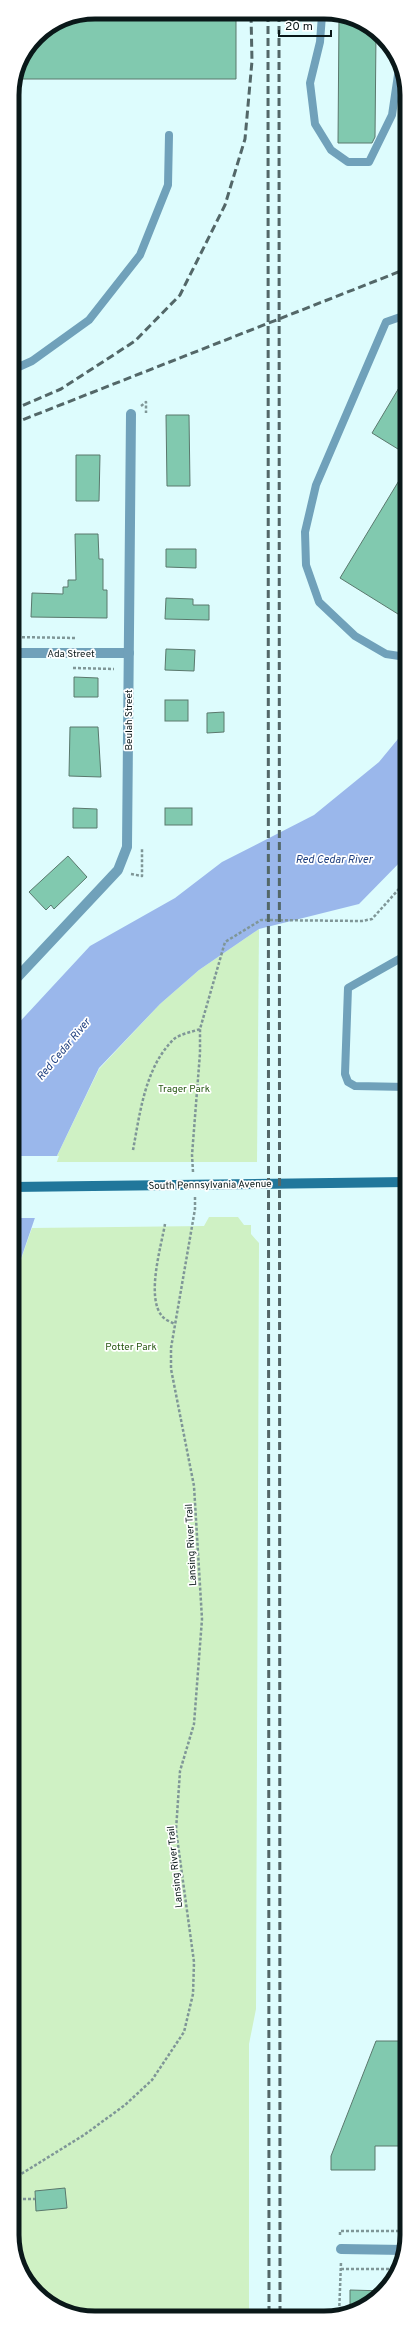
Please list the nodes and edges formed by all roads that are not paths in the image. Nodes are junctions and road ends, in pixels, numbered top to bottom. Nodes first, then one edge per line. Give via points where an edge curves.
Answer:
1 (322, 19) edge
2 (398, 78) edge
3 (169, 135) dead end
4 (400, 317) edge
5 (19, 367) edge
6 (131, 414) dead end
7 (19, 653) edge
8 (129, 653) junction
9 (400, 656) edge
10 (400, 959) edge
11 (19, 976) edge
12 (400, 1087) edge
13 (400, 1182) edge
14 (19, 1187) edge
15 (341, 2249) road end
16 (398, 2250) edge

1 - 2 lane via 320,42 310,83 315,124 331,150 348,162 369,162 392,116
3 - 5 lane via 168,185 140,255 89,320 32,361
4 - 9 lane via 386,322 316,485 305,532 306,565 319,602 355,636 386,654
6 - 8 street, Beulah Street
7 - 8 street, Ada Street
8 - 11 street, Beulah Street via 127,847 124,858 118,870
10 - 12 lane via 348,988 345,1074 348,1082 355,1086
13 - 14 main road, South Pennsylvania Avenue
15 - 16 street

